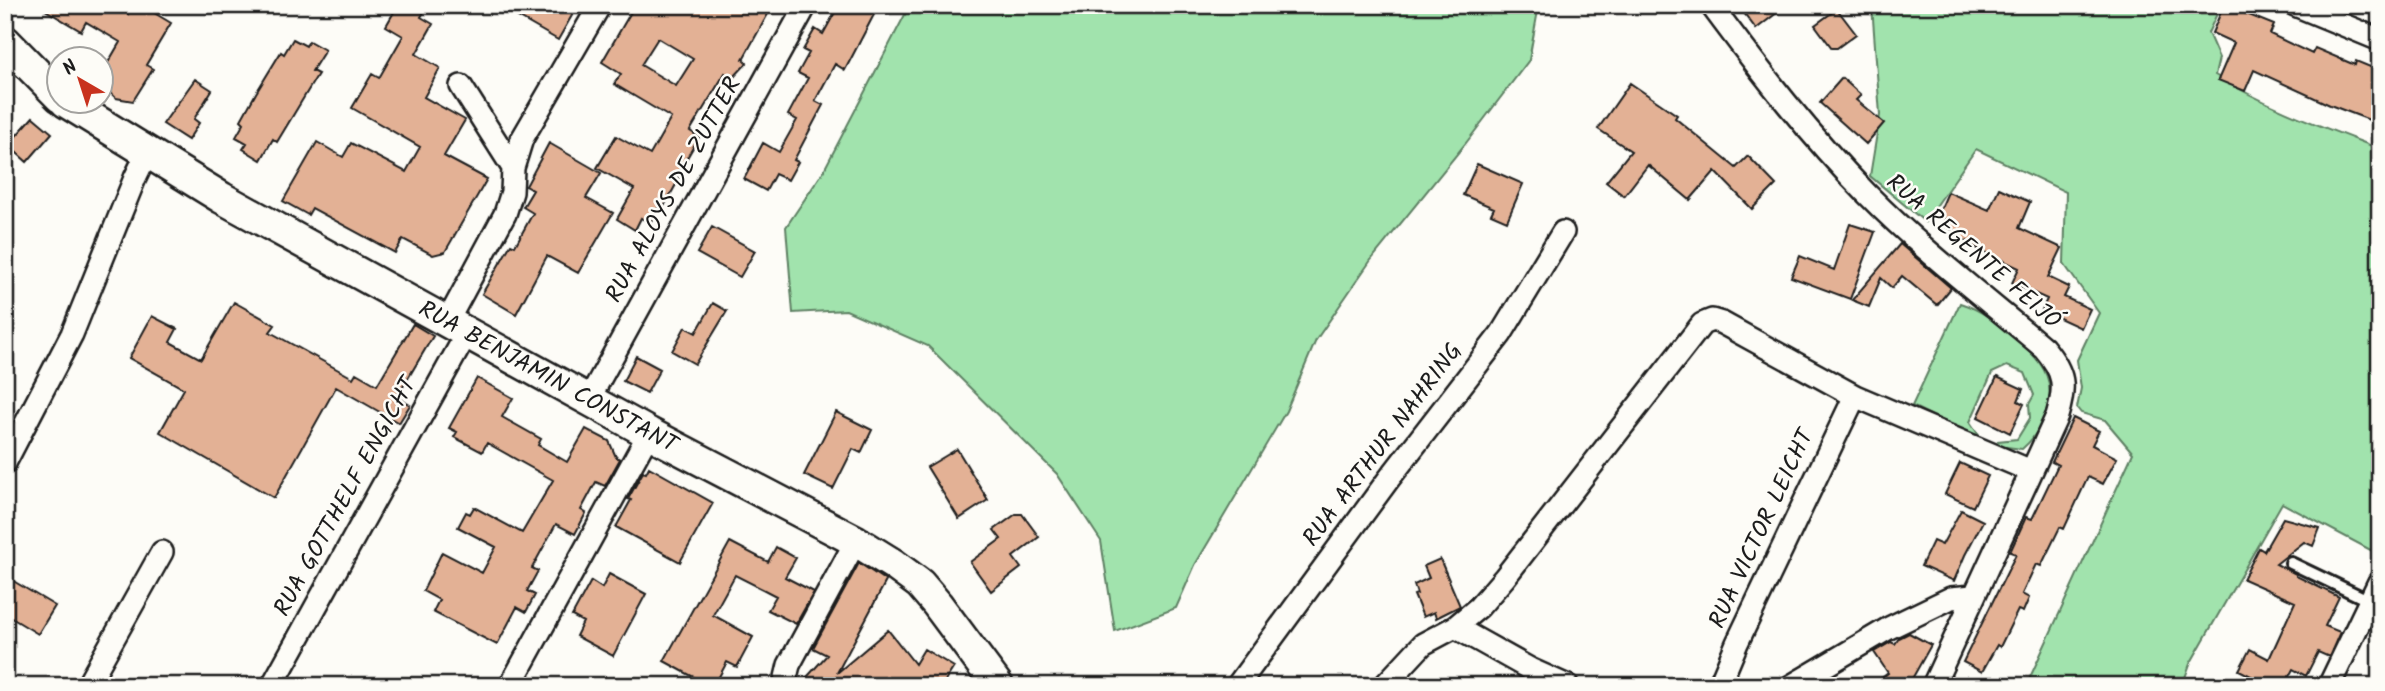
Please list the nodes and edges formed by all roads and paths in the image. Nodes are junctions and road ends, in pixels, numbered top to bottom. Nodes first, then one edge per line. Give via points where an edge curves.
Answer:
1 (600, 5) edge
2 (806, 5) edge
3 (1712, 5) edge
4 (2295, 5) edge
5 (2380, 40) edge
6 (5, 41) edge
7 (46, 83) edge
8 (461, 86) dead end
9 (88, 116) edge
10 (147, 153) junction
11 (513, 168) junction
12 (1563, 232) dead end
13 (457, 327) junction
14 (1855, 396) junction
15 (589, 400) junction
16 (649, 433) junction
17 (5, 463) edge
18 (2031, 471) junction
19 (856, 541) junction
20 (162, 552) dead end
21 (2291, 562) dead end
22 (2375, 592) edge
23 (1973, 596) junction
24 (1455, 627) junction
25 (87, 686) edge
26 (272, 686) edge
27 (510, 686) edge
28 (784, 686) edge
29 (998, 686) edge
30 (1237, 686) edge
31 (1384, 686) edge
32 (1567, 686) edge
33 (1719, 686) edge
34 (1791, 686) edge
35 (1933, 686) edge
36 (2329, 686) edge

1 - 11 street, RUA GOTTHELF ENGICHT via 522,139
2 - 15 street, RUA ALOYS DE ZUTTER
3 - 18 street, RUA REGENTE FEIJÓ via 1816,139 1868,195 2055,361 2063,394
4 - 5 street
6 - 7 main road
8 - 11 street
9 - 10 main road, RUA BENJAMIN CONSTANT
10 - 13 main road, RUA BENJAMIN CONSTANT
10 - 17 street via 72,334
11 - 13 street, RUA GOTTHELF ENGICHT via 505,214
12 - 30 street, RUA ARTHUR NAHRING via 1501,334
13 - 15 main road, RUA BENJAMIN CONSTANT
13 - 26 street, RUA GOTTHELF ENGICHT
14 - 18 street
14 - 24 street via 1722,323 1702,324 1505,577
14 - 33 street, RUA VICTOR LEICHT
15 - 16 main road, RUA BENJAMIN CONSTANT
16 - 19 main road, RUA BENJAMIN CONSTANT
16 - 27 street
18 - 23 street, RUA REGENTE FEIJÓ
19 - 28 street via 789,665
19 - 29 main road, RUA BENJAMIN CONSTANT via 920,584
20 - 25 street
21 - 22 lane
22 - 36 street
23 - 34 street via 1951,598 1901,622
23 - 35 street, RUA REGENTE FEIJÓ
24 - 31 street via 1423,644
24 - 32 street

